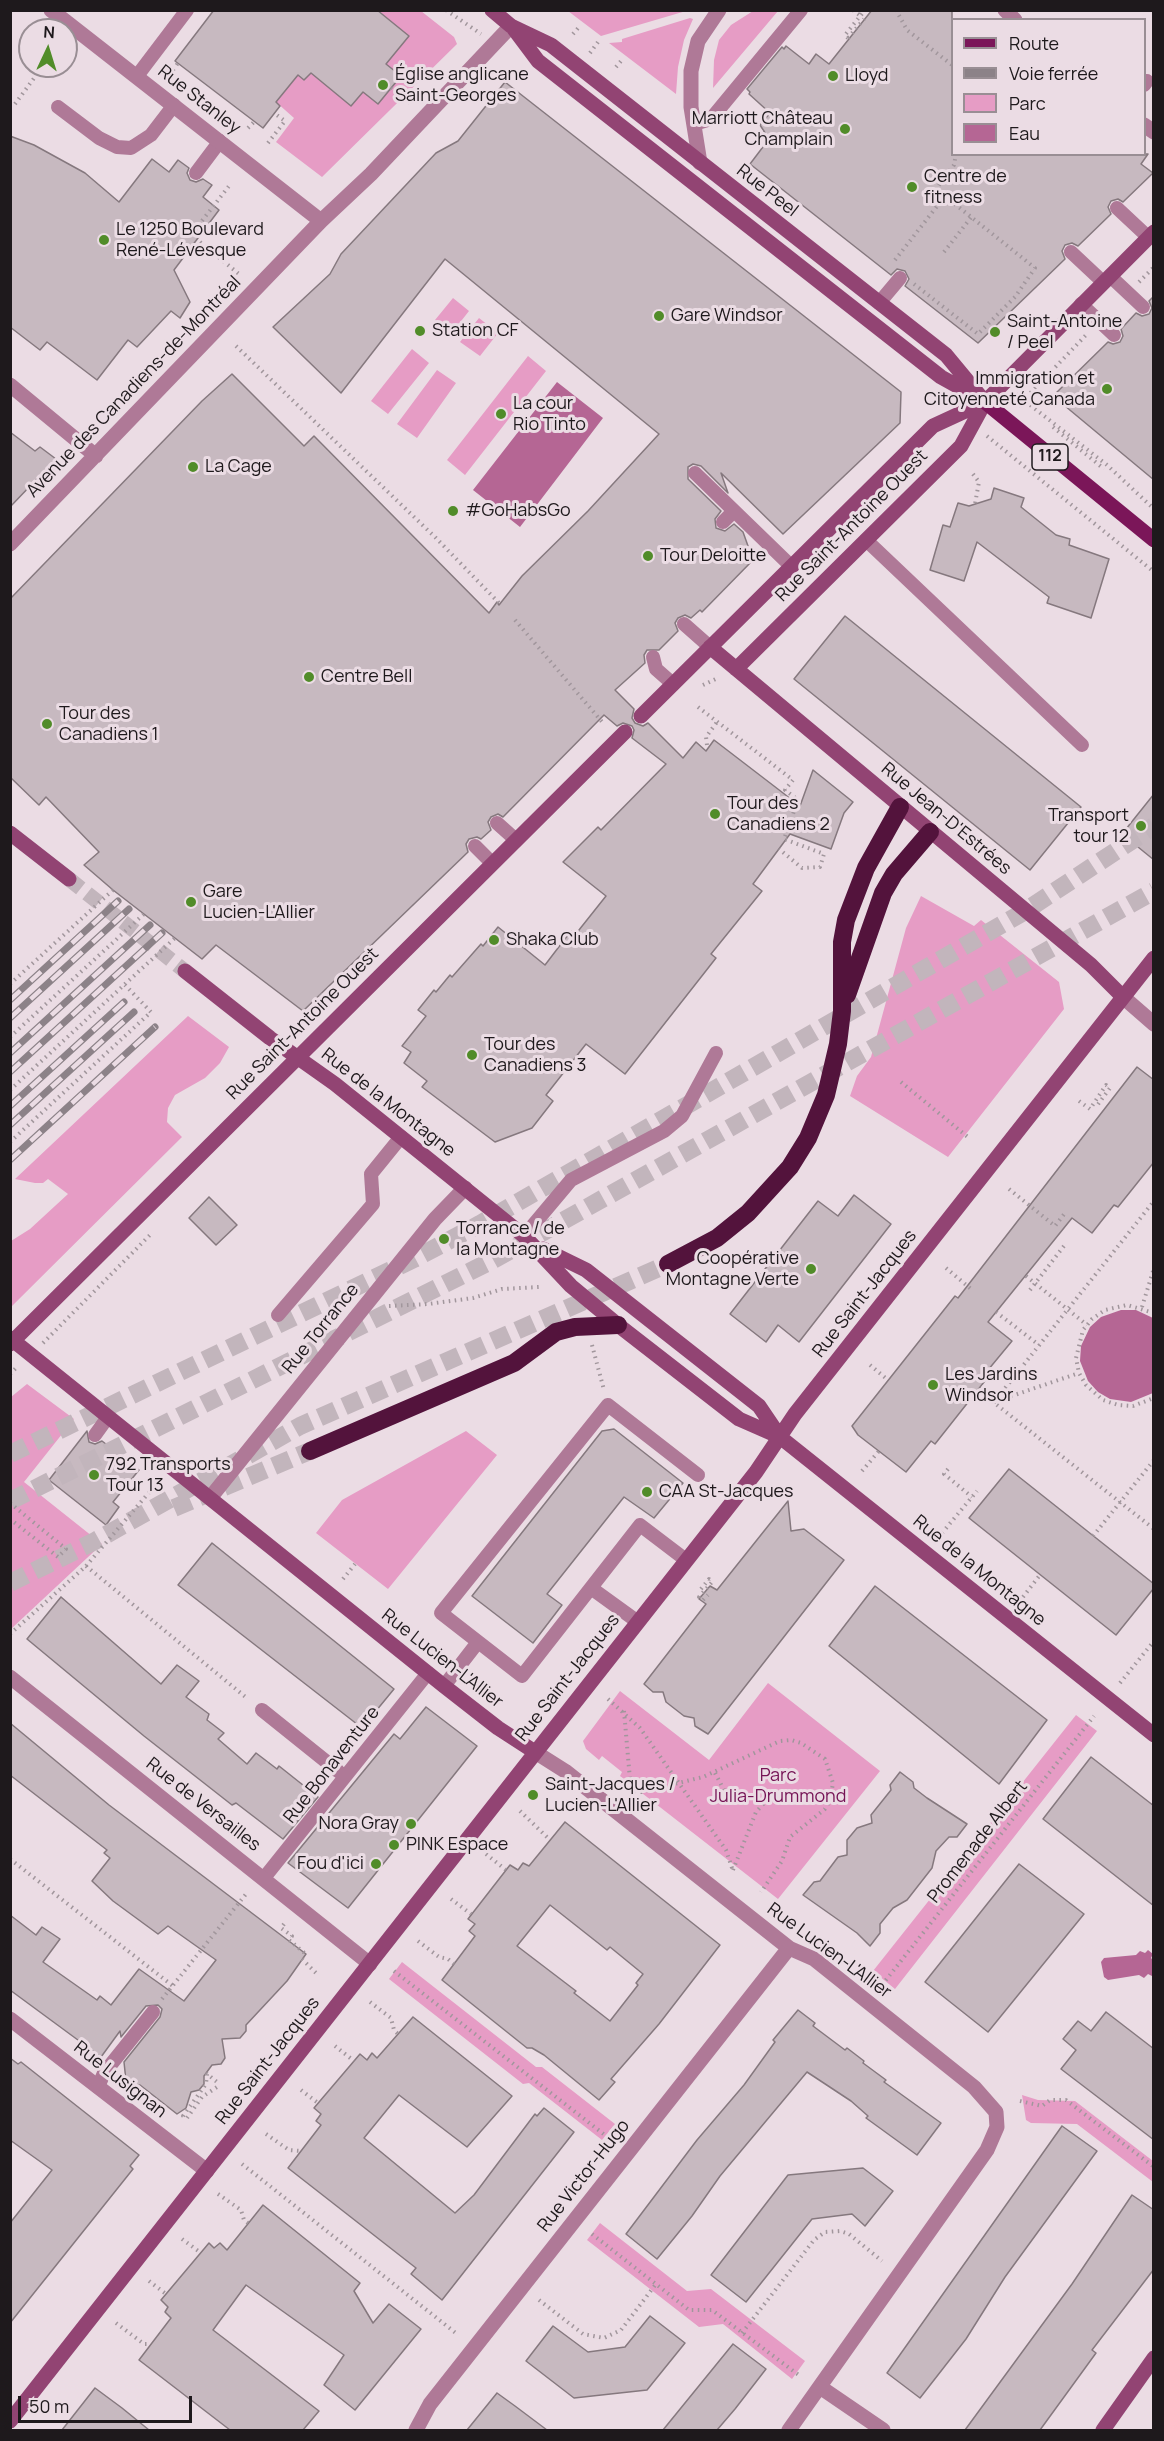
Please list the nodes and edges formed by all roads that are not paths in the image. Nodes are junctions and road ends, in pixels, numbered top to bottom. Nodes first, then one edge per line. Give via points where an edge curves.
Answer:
1 (51, 10) edge
2 (187, 10) edge
3 (492, 10) edge
4 (719, 10) edge
5 (801, 10) edge
6 (511, 26) junction
7 (137, 76) junction
8 (174, 105) junction
9 (58, 107) dead end
10 (694, 124) junction
11 (220, 141) junction
12 (700, 163) junction
13 (196, 173) dead end
14 (1117, 208) dead end
15 (321, 221) junction
16 (1151, 235) edge
17 (1071, 252) dead end
18 (904, 279) road end
19 (1106, 279) junction
20 (879, 303) junction
21 (1081, 304) junction
22 (1143, 307) dead end
23 (1114, 335) dead end
24 (10, 385) edge
25 (985, 402) junction
26 (96, 456) junction
27 (694, 493) dead end
28 (718, 495) junction
29 (707, 506) dead end
30 (734, 511) junction
31 (723, 522) dead end
32 (866, 540) junction
33 (1154, 540) edge
34 (10, 544) edge
35 (792, 567) junction
36 (684, 624) dead end
37 (710, 647) junction
38 (653, 657) dead end
39 (735, 669) junction
40 (673, 684) junction
41 (641, 716) dead end
42 (625, 732) dead end
43 (1082, 745) dead end
44 (900, 807) junction
45 (497, 823) dead end
46 (930, 832) junction
47 (10, 833) edge
48 (516, 840) junction
49 (475, 846) dead end
50 (492, 863) junction
51 (69, 879) tunnel mouth
52 (1154, 958) edge
53 (186, 971) tunnel mouth
54 (1123, 997) junction
55 (842, 1011) junction
56 (1154, 1024) edge
57 (716, 1053) dead end
58 (297, 1058) junction
59 (402, 1137) junction
60 (465, 1188) junction
61 (530, 1241) junction
62 (668, 1264) tunnel mouth
63 (278, 1315) dead end
64 (618, 1325) junction
65 (12, 1341) edge
66 (108, 1417) junction
67 (94, 1435) dead end
68 (780, 1437) junction
69 (310, 1451) tunnel mouth
70 (698, 1475) dead end
71 (210, 1498) junction
72 (686, 1560) junction
73 (591, 1588) junction
74 (638, 1622) junction
75 (478, 1642) junction
76 (428, 1673) junction
77 (10, 1677) edge
78 (444, 1686) junction
79 (262, 1710) dead end
80 (1154, 1735) edge
81 (535, 1752) junction
82 (338, 1771) dead end
83 (264, 1878) junction
84 (789, 1948) junction
85 (370, 1964) junction
86 (153, 2012) road end
87 (10, 2019) edge
88 (98, 2087) junction
89 (207, 2171) junction
90 (1154, 2358) edge
91 (820, 2387) junction
92 (10, 2421) edge
93 (416, 2430) edge
94 (789, 2430) edge
95 (883, 2430) edge
96 (1103, 2430) edge

1 - 7 street, Rue Stanley
2 - 7 lane
3 - 6 main road, Rue Peel / 112
4 - 10 street via 701,34 694,54
5 - 10 lane via 711,119
6 - 12 main road, Rue Peel / 112 via 551,45
6 - 15 street, Avenue des Canadiens-de-Montréal via 371,174
6 - 25 main road, Rue Peel / 112 via 538,61 941,377
7 - 8 street, Rue Stanley
8 - 9 lane via 146,140 131,148 107,142
8 - 11 street, Rue Stanley
10 - 12 street
11 - 13 lane
11 - 15 street, Rue Stanley
12 - 20 main road, Rue Peel / 112
14 - 16 lane
15 - 26 street, Avenue des Canadiens-de-Montréal
16 - 19 main road, Rue Saint-Antoine Ouest
17 - 19 lane
18 - 20 lane
19 - 21 main road, Rue Saint-Antoine Ouest
19 - 22 lane
20 - 25 main road, Rue Peel / 112 via 902,314 955,363
21 - 23 lane
21 - 25 main road, Rue Saint-Antoine Ouest
24 - 26 street
25 - 32 main road, Rue Saint-Antoine Ouest via 961,446
25 - 33 main road, Rue Peel / 112
25 - 35 main road, Rue Saint-Antoine Ouest via 933,426
26 - 34 street, Avenue des Canadiens-de-Montréal
27 - 28 lane via 700,478
28 - 29 lane
28 - 30 lane
30 - 31 lane
30 - 35 lane
32 - 39 main road, Rue Saint-Antoine Ouest
32 - 43 lane
35 - 37 main road, Rue Saint-Antoine Ouest
36 - 37 lane
37 - 39 main road, Rue Jean-D'Estrées
37 - 40 main road, Rue Saint-Antoine Ouest
38 - 40 lane via 656,669
39 - 44 main road, Rue Jean-D'Estrées
40 - 41 main road, Rue Saint-Antoine Ouest
42 - 48 main road, Rue Saint-Antoine Ouest
44 - 46 main road, Rue Jean-D'Estrées
44 - 55 highway via 866,868 846,920 842,942
45 - 48 lane
46 - 54 main road, Rue Jean-D'Estrées via 1091,965
46 - 55 highway via 883,893
47 - 51 main road
48 - 50 main road, Rue Saint-Antoine Ouest
49 - 50 lane
50 - 58 main road, Rue Saint-Antoine Ouest
52 - 54 main road, Rue Saint-Jacques
53 - 58 main road, Rue de la Montagne
54 - 56 street, Rue Jean-D'Estrées
54 - 68 main road, Rue Saint-Jacques
55 - 62 highway via 826,1095 797,1157 770,1191 738,1221 696,1251
57 - 61 lane via 682,1116 664,1131 572,1180
58 - 59 main road, Rue de la Montagne
58 - 65 main road, Rue Saint-Antoine Ouest
59 - 60 main road, Rue de la Montagne
59 - 63 lane via 371,1174 373,1204
60 - 61 main road, Rue de la Montagne
60 - 71 street, Rue Torrance via 435,1219
61 - 64 main road, Rue de la Montagne via 571,1286
61 - 68 main road, Rue de la Montagne via 595,1277 759,1406
64 - 68 main road, Rue de la Montagne via 747,1425
64 - 69 highway via 575,1327 552,1333 514,1363
65 - 66 main road, Rue Lucien-L'Allier
66 - 67 lane
66 - 71 main road, Rue Lucien-L'Allier
68 - 72 main road, Rue Saint-Jacques
68 - 80 main road, Rue de la Montagne
70 - 75 lane via 608,1405 441,1613
71 - 76 main road, Rue Lucien-L'Allier
72 - 73 lane via 640,1525
72 - 74 main road, Rue Saint-Jacques
73 - 74 lane
73 - 75 lane via 522,1676
74 - 81 main road, Rue Saint-Jacques
75 - 78 lane
76 - 78 main road, Rue Lucien-L'Allier
76 - 83 lane, Rue Bonaventure
77 - 83 street, Rue de Versailles
78 - 81 main road, Rue Lucien-L'Allier
79 - 82 lane
81 - 84 street, Rue Lucien-L'Allier via 565,1771
81 - 85 main road, Rue Saint-Jacques
83 - 85 street, Rue de Versailles
84 - 91 street, Rue Lucien-L'Allier via 814,1959 832,1973 974,2087 996,2112 997,2127 987,2150
84 - 93 street, Rue Victor-Hugo via 430,2404
85 - 89 main road, Rue Saint-Jacques
86 - 88 lane via 104,2073
87 - 88 street, Rue Lusignan
88 - 89 street, Rue Lusignan
89 - 92 main road, Rue Saint-Jacques
90 - 96 main road
91 - 94 street
91 - 95 street

